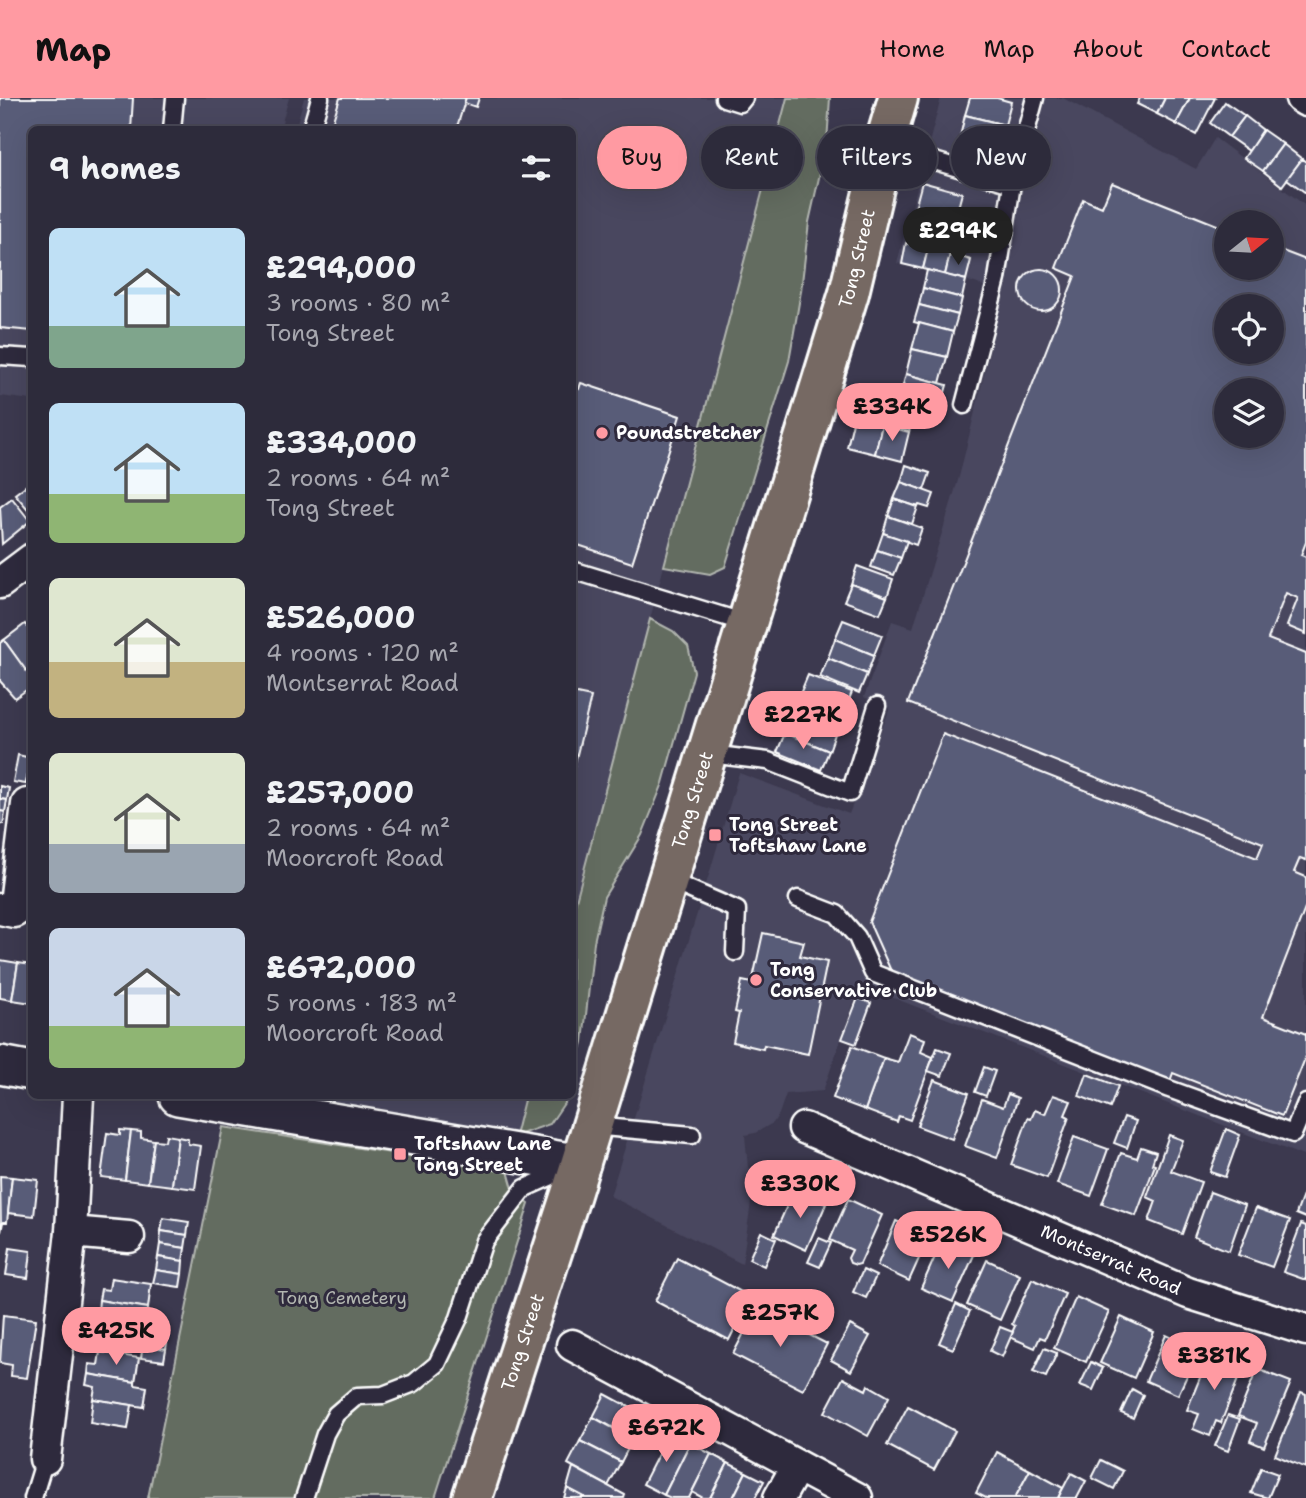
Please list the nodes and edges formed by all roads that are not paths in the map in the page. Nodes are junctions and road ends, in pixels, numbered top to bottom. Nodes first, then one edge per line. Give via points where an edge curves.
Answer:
1 (175, 98) edge
2 (320, 98) edge
3 (874, 98) edge
4 (898, 98) edge
5 (1035, 98) edge
6 (1301, 98) edge
7 (1306, 101) edge
8 (172, 126) edge
9 (312, 126) edge
10 (880, 126) edge
11 (890, 126) edge
12 (1028, 126) edge
13 (874, 189) edge
14 (1011, 189) edge
15 (0, 356) edge
16 (28, 358) edge
17 (964, 405) dead end
18 (28, 562) edge
19 (576, 571) edge
20 (0, 583) edge
21 (749, 624) junction
22 (877, 706) dead end
23 (709, 754) junction
24 (27, 804) dead end
25 (668, 880) junction
26 (798, 900) dead end
27 (0, 909) edge
28 (735, 952) dead end
29 (0, 1065) edge
30 (28, 1070) edge
31 (78, 1099) edge
32 (196, 1099) edge
33 (1306, 1103) edge
34 (592, 1126) junction
35 (804, 1128) dead end
36 (692, 1135) dead end
37 (581, 1164) junction
38 (71, 1232) junction
39 (128, 1237) dead end
40 (1306, 1330) edge
41 (572, 1345) dead end
42 (45, 1459) joint
43 (797, 1466) junction
44 (33, 1498) edge
45 (304, 1498) edge
46 (472, 1498) edge
47 (779, 1498) edge
48 (857, 1498) edge

1 - 8 lane
2 - 9 lane
3 - 10 highway
4 - 11 highway, Tong Street
5 - 12 lane
6 - 7 street
13 - 21 highway, Tong Street via 849,293
14 - 17 lane via 997,279
15 - 16 lane
18 - 20 street
19 - 21 lane
21 - 23 highway, Tong Street
22 - 23 lane via 850,793 768,761
23 - 25 highway, Tong Street
24 - 27 street via 14,912
25 - 28 lane via 737,911
25 - 34 highway, Tong Street
26 - 33 lane via 837,914 857,937 873,973 1293,1134
29 - 30 street
31 - 38 street
32 - 37 street
34 - 36 lane
34 - 37 highway, Tong Street
35 - 40 street, Montserrat Road via 1188,1293
37 - 45 lane via 525,1188 484,1241 459,1318 437,1364 415,1383 383,1395 357,1396 336,1414
37 - 46 highway, Tong Street
38 - 39 street
38 - 42 street
41 - 43 street
42 - 44 lane
43 - 47 street
43 - 48 street

